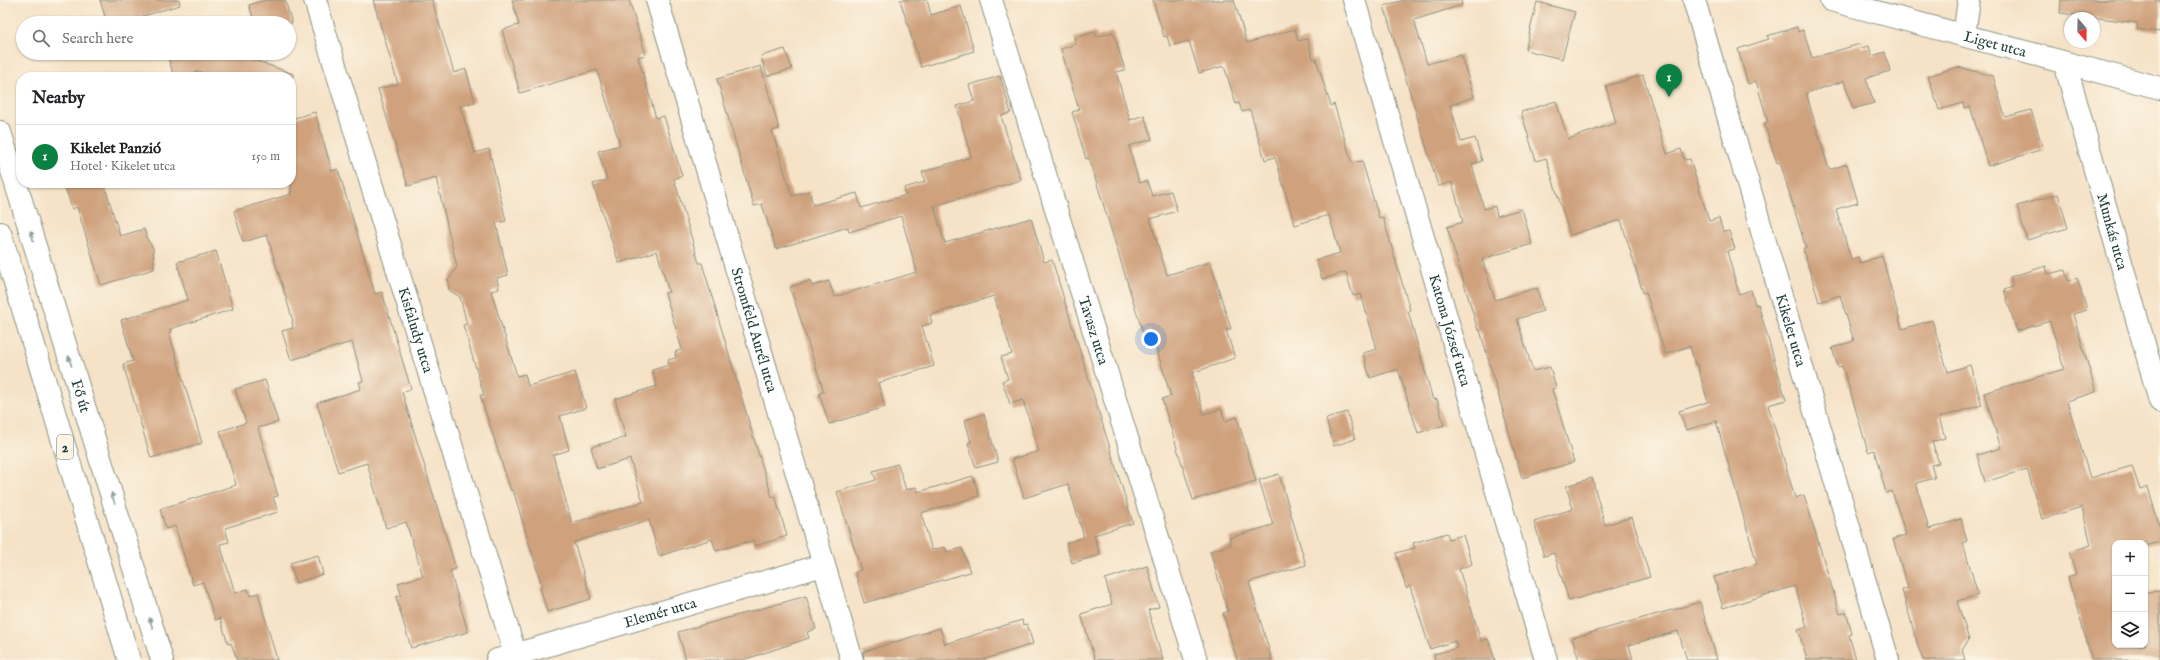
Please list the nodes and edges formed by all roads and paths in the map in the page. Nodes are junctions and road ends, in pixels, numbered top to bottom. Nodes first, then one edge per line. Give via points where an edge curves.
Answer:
1 (315, 0) edge
2 (657, 0) edge
3 (991, 0) edge
4 (1354, 0) edge
5 (1694, 0) edge
6 (1831, 0) edge
7 (1969, 0) edge
8 (1964, 35) junction
9 (2065, 63) junction
10 (2160, 88) edge
11 (0, 132) edge
12 (16, 184) edge
13 (17, 188) edge
14 (0, 233) edge
15 (2160, 401) edge
16 (822, 565) junction
17 (510, 658) edge
18 (129, 660) edge
19 (162, 660) edge
20 (852, 660) edge
21 (1196, 660) edge
22 (1546, 660) edge
23 (1888, 660) edge

1 - 17 street, Kisfaludy utca
2 - 16 street, Stromfeld Aurél utca
3 - 21 street, Tavasz utca
4 - 22 street, Katona József utca
5 - 23 street, Kikelet utca
6 - 8 street, Liget utca
7 - 8 street
8 - 9 street, Liget utca
9 - 10 street, Liget utca
9 - 15 street, Munkás utca
12 -> 11 street, Fő út
19 -> 13 street, Fő út
14 - 18 street, Fő út / 2
16 - 17 street, Elemér utca
16 - 20 street, Stromfeld Aurél utca

